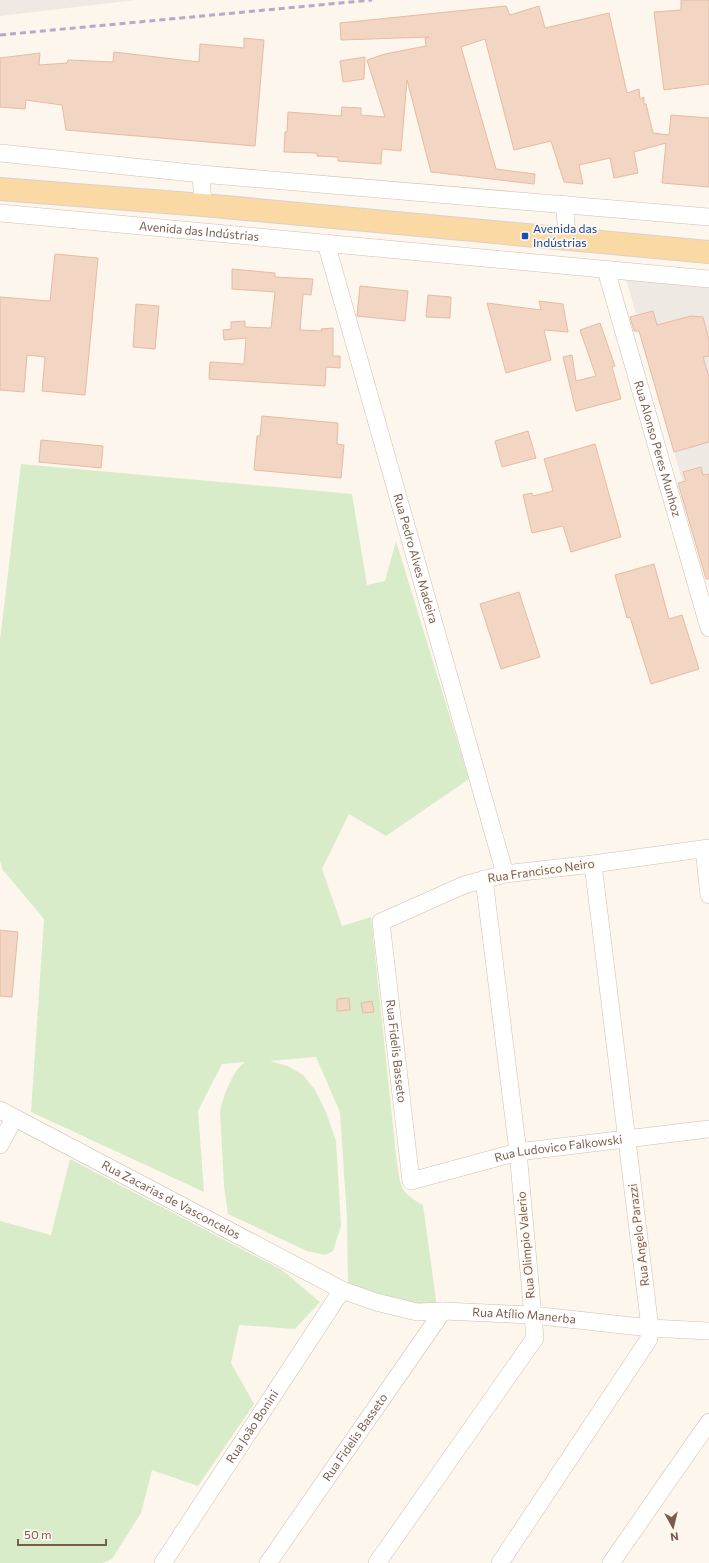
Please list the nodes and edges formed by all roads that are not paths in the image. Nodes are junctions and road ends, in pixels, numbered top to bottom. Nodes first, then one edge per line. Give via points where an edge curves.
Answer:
1 (0, 154) edge
2 (200, 174) junction
3 (0, 188) edge
4 (564, 204) junction
5 (203, 205) junction
6 (0, 213) edge
7 (709, 217) edge
8 (568, 240) junction
9 (326, 243) junction
10 (709, 252) edge
11 (606, 270) junction
12 (709, 279) edge
13 (709, 628) edge
14 (706, 848) edge
15 (593, 864) junction
16 (505, 874) junction
17 (484, 879) junction
18 (709, 895) edge
19 (381, 922) joint
20 (7, 1114) edge
21 (709, 1129) edge
22 (628, 1139) junction
23 (0, 1145) edge
24 (518, 1152) junction
25 (411, 1181) joint
26 (342, 1290) junction
27 (443, 1311) junction
28 (532, 1315) junction
29 (650, 1328) junction
30 (709, 1331) edge
31 (709, 1422) edge
32 (163, 1563) edge
33 (268, 1563) edge
34 (377, 1563) edge
35 (500, 1563) edge
36 (611, 1563) edge

1 - 2 street
2 - 4 street
2 - 5 street
3 - 5 main road
4 - 7 street
4 - 8 street
5 - 8 main road
6 - 9 street, Avenida das Indústrias
8 - 10 main road
9 - 11 street, Avenida das Indústrias
9 - 16 street, Rua Pedro Alves Madeira
11 - 12 street, Avenida das Indústrias
11 - 13 street, Rua Alonso Peres Munhoz
14 - 15 street, Rua Francisco Neiro
14 - 18 street
15 - 16 street, Rua Francisco Neiro
15 - 22 street, Rua Angelo Parazzi
16 - 17 street, Rua Francisco Neiro
17 - 19 street, Rua Francisco Neiro via 464,885
17 - 24 street, Rua Olimpio Valerio
19 - 25 street, Rua Fidelis Basseto
20 - 23 street
20 - 26 street, Rua Zacarias de Vasconcelos
21 - 22 street, Rua Ludovico Falkowski
22 - 24 street, Rua Ludovico Falkowski
22 - 29 street, Rua Angelo Parazzi
24 - 25 street, Rua Ludovico Falkowski
24 - 28 street, Rua Olimpio Valerio
26 - 27 street, Rua Atílio Manerba via 417,1312
26 - 32 street, Rua João Bonini
27 - 28 street, Rua Atílio Manerba
27 - 33 street, Rua Fidelis Basseto
28 - 29 street, Rua Atílio Manerba
28 - 34 street, Rua Olimpio Valerio via 535,1338
29 - 30 street, Rua Atílio Manerba
29 - 35 street, Rua Angelo Parazzi via 649,1339
31 - 36 street

